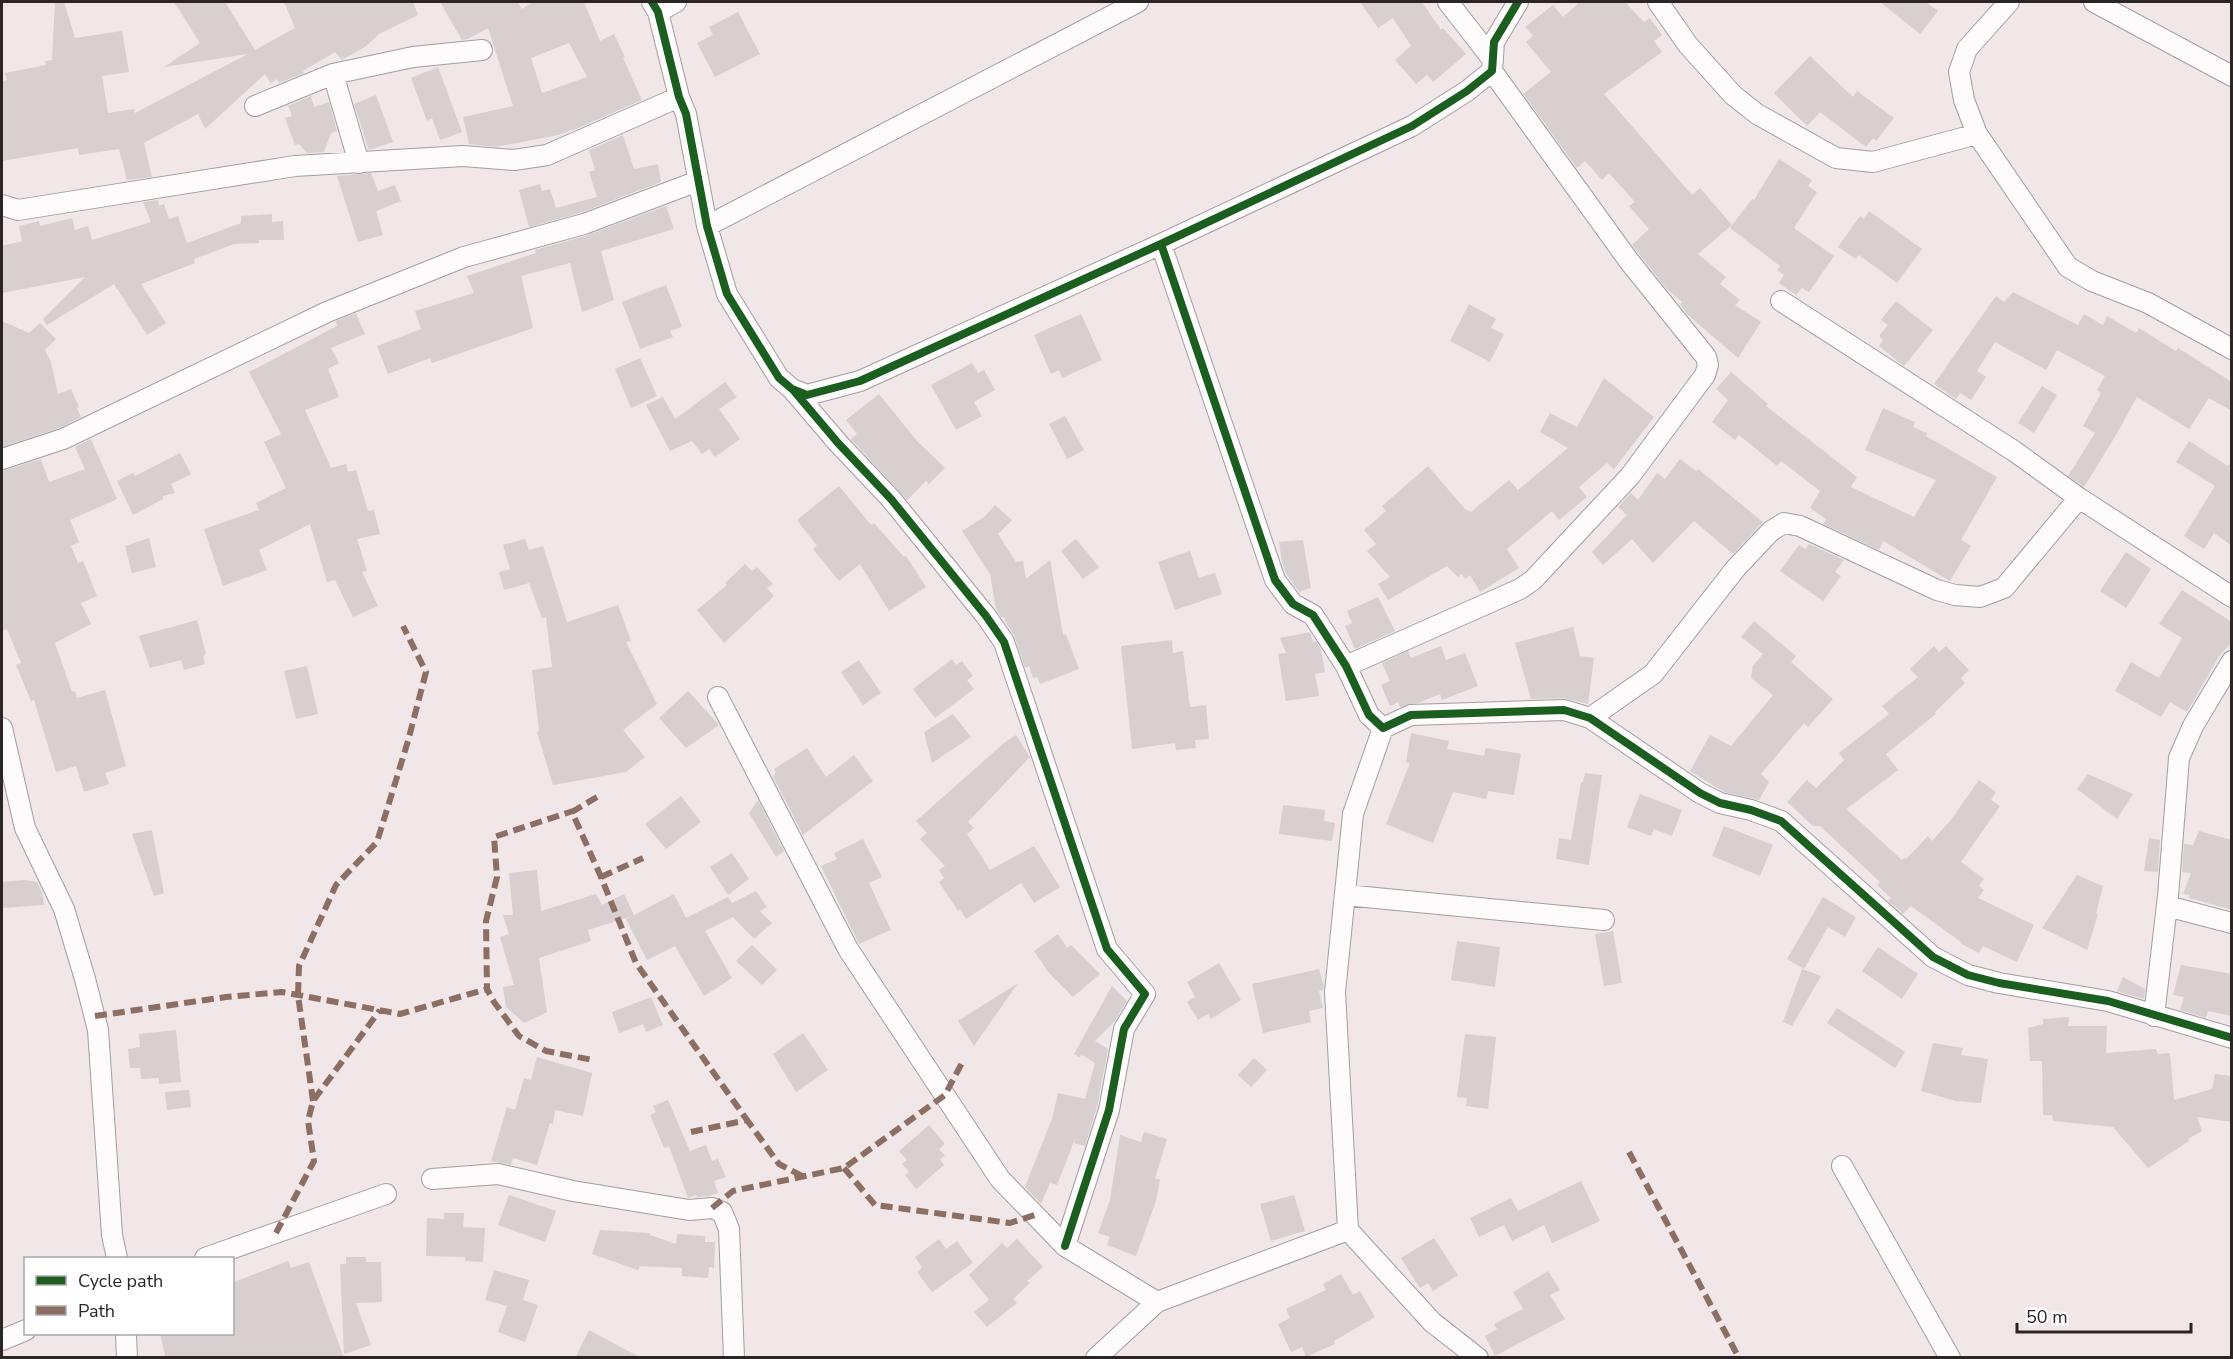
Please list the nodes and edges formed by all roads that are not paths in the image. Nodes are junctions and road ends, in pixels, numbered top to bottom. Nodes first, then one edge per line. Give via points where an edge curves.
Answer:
1 (676, 2) edge
2 (1138, 2) edge
3 (1448, 2) edge
4 (1518, 2) edge
5 (1658, 2) edge
6 (2009, 2) edge
7 (2094, 2) edge
8 (655, 7) edge
9 (482, 50) dead end
10 (1493, 65) junction
11 (333, 74) junction
12 (2232, 75) edge
13 (679, 97) junction
14 (255, 106) dead end
15 (1977, 134) junction
16 (359, 163) junction
17 (698, 181) junction
18 (2, 205) edge
19 (707, 226) junction
20 (1161, 244) junction
21 (1781, 301) dead end
22 (2232, 349) edge
23 (792, 389) junction
24 (2, 459) edge
25 (2079, 498) junction
26 (2232, 597) edge
27 (2232, 661) edge
28 (1346, 666) junction
29 (718, 697) dead end
30 (1590, 718) junction
31 (2, 728) edge
32 (1383, 728) junction
33 (1345, 895) junction
34 (2167, 906) junction
35 (1604, 920) dead end
36 (2232, 923) edge
37 (2154, 1016) junction
38 (2232, 1038) edge
39 (1842, 1166) dead end
40 (432, 1179) dead end
41 (386, 1194) dead end
42 (1348, 1230) junction
43 (1065, 1246) junction
44 (117, 1257) edge
45 (208, 1257) edge
46 (1157, 1302) junction
47 (24, 1331) edge
48 (126, 1335) edge
49 (2, 1340) edge
50 (127, 1358) edge
51 (734, 1358) edge
52 (1096, 1358) edge
53 (1478, 1358) edge
54 (1950, 1358) edge

1 - 8 street
2 - 19 street
3 - 10 street
4 - 10 street via 1494,42
5 - 15 street via 1688,45 1732,95 1757,114 1836,158 1873,162
6 - 15 street via 1968,49 1959,72 1964,100
7 - 12 street
8 - 13 street
9 - 11 street via 412,57
10 - 20 street via 1467,91 1412,126
10 - 28 street via 1629,261 1706,357 1708,365 1705,375 1630,476 1533,580
11 - 14 street
11 - 16 street
13 - 16 street via 547,155 514,160 463,156
13 - 17 street via 686,114
15 - 22 street via 2068,267 2148,303
16 - 18 street via 295,166 18,210
17 - 19 street
17 - 24 street via 584,224 464,257 327,312 63,439
19 - 23 street via 727,294 779,378
20 - 23 street via 860,381 807,395
20 - 28 street via 1275,580 1293,604 1313,615
21 - 25 street via 2014,451
23 - 43 street via 891,498 1004,642 1107,949 1144,994 1124,1029 1109,1110
25 - 26 street
25 - 30 street via 2004,588 1980,597 1955,596 1937,590 1800,526 1784,523 1770,531 1736,568 1653,674
27 - 34 street via 2193,726 2179,758
28 - 32 street via 1369,715
29 - 43 street via 848,949 1000,1179
30 - 32 street via 1564,710 1411,716
30 - 37 street via 1700,793 1719,803 1781,821 1947,966 1999,983 2108,1001
31 - 44 street via 25,828 64,909 98,1030 111,1236
32 - 33 street via 1353,814
33 - 35 street
33 - 42 street via 1335,992
34 - 36 street
34 - 37 street
37 - 38 street
39 - 54 street
40 - 51 street via 498,1174 573,1191 722,1212 729,1229
41 - 45 street
42 - 46 street
42 - 53 street via 1432,1322
43 - 46 street
46 - 52 street
47 - 49 street
48 - 50 street

